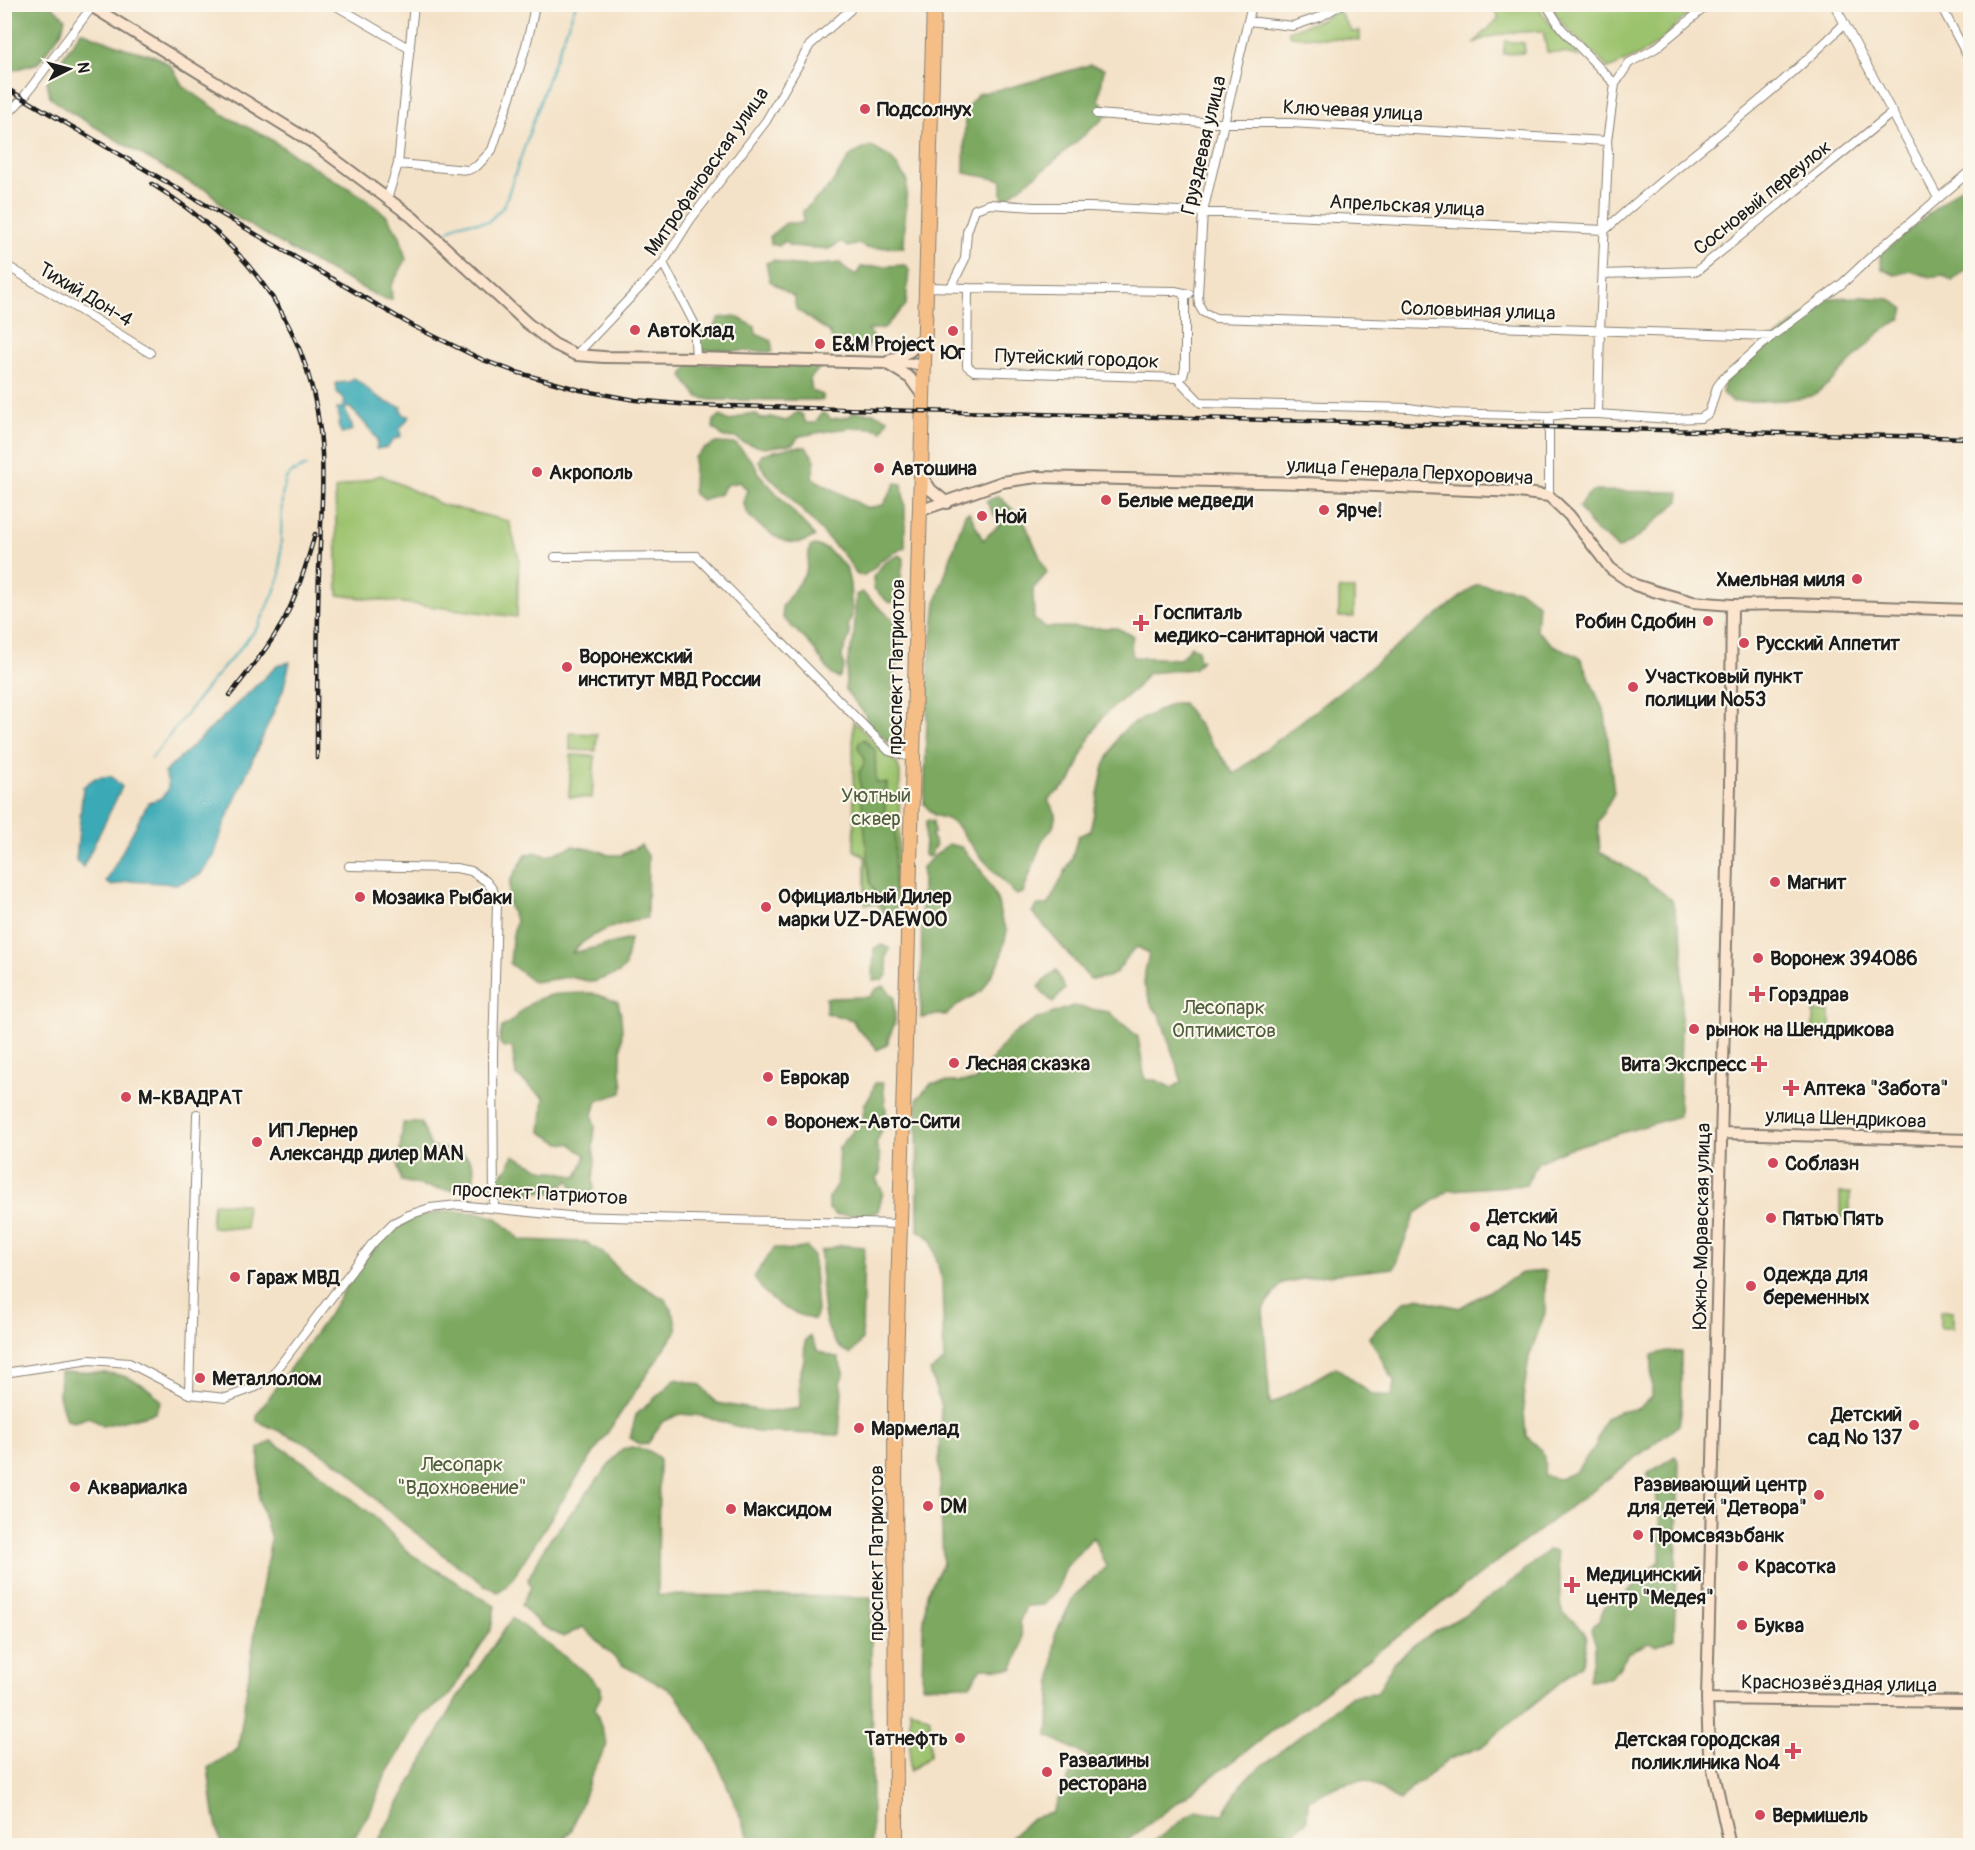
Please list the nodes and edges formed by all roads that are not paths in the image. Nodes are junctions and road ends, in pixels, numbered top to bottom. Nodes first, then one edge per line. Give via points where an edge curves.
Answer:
1 (333, 4) edge
2 (414, 4) edge
3 (535, 4) edge
4 (842, 4) edge
5 (934, 4) edge
6 (1252, 4) edge
7 (1342, 4) edge
8 (1546, 4) edge
9 (1709, 4) edge
10 (1834, 4) edge
11 (1940, 4) edge
12 (91, 5) edge
13 (1248, 21) junction
14 (1844, 24) junction
15 (410, 49) junction
16 (1971, 61) edge
17 (1615, 84) junction
18 (1893, 112) junction
19 (1097, 114) dead end
20 (4, 118) edge
21 (1224, 122) junction
22 (1607, 141) junction
23 (398, 164) junction
24 (1971, 171) edge
25 (1938, 198) junction
26 (387, 199) junction
27 (1203, 212) junction
28 (1605, 230) junction
29 (663, 263) junction
30 (4, 264) edge
31 (1603, 274) junction
32 (925, 287) junction
33 (951, 287) junction
34 (968, 288) junction
35 (1185, 294) junction
36 (1198, 294) junction
37 (1600, 330) junction
38 (925, 336) junction
39 (1772, 336) junction
40 (150, 353) dead end
41 (576, 355) junction
42 (696, 358) junction
43 (883, 362) junction
44 (924, 364) junction
45 (1178, 378) junction
46 (923, 396) junction
47 (1598, 414) junction
48 (1549, 416) junction
49 (920, 473) junction
50 (1549, 496) junction
51 (946, 503) junction
52 (919, 511) junction
53 (555, 557) dead end
54 (1732, 605) junction
55 (1971, 610) edge
56 (913, 758) junction
57 (349, 866) dead end
58 (197, 1114) dead end
59 (1721, 1133) junction
60 (1971, 1140) edge
61 (494, 1208) junction
62 (900, 1224) junction
63 (4, 1373) edge
64 (189, 1394) junction
65 (1707, 1700) junction
66 (1971, 1702) edge
67 (896, 1845) edge
68 (1731, 1845) edge

1 - 15 street
2 - 15 street
3 - 23 street via 518,72 492,150 485,159 468,170
4 - 29 street, Митрофановская улица via 850,10 810,45 766,121 690,220
5 - 32 highway, проспект Патриотов
6 - 13 street, Груздевая улица
7 - 13 street via 1293,26
8 - 17 street via 1561,28
9 - 17 street via 1656,48 1629,63
10 - 14 street
11 - 16 street
12 - 20 street
12 - 26 street via 310,141
13 - 21 street, Груздевая улица
14 - 18 street
14 - 28 street
15 - 23 street
17 - 22 street
18 - 25 street
18 - 31 street, Сосновый переулок via 1697,271
19 - 21 street, Ключевая улица
21 - 22 street, Ключевая улица
21 - 27 street, Груздевая улица
22 - 28 street
23 - 26 street
24 - 25 street
25 - 39 street via 1843,283
26 - 41 street via 412,217 527,323
27 - 28 street, Апрельская улица
27 - 33 street, Апрельская улица via 990,204 975,208 967,232 966,259
27 - 36 street, Груздевая улица
28 - 31 street
29 - 41 street, Митрофановская улица
29 - 42 street via 694,323
30 - 40 street, Тихий Дон-4
31 - 37 street
32 - 33 street
32 - 38 highway, проспект Патриотов
33 - 34 street
34 - 35 street
34 - 45 street, Путейский городок via 967,366 974,371
35 - 36 street
35 - 45 street, Путейский городок via 1185,368
36 - 37 street, Соловьиная улица via 1203,312 1215,318
37 - 39 street, Соловьиная улица
37 - 47 street
38 - 43 street via 903,356
38 - 44 highway, проспект Патриотов
39 - 47 street via 1723,380 1708,413 1701,418
41 - 42 street
42 - 43 street
43 - 44 street
43 - 46 street via 910,378
44 - 46 highway, проспект Патриотов
45 - 48 street via 1201,403
46 - 49 highway, проспект Патриотов
47 - 48 street
48 - 50 street
49 - 51 street
49 - 52 highway, проспект Патриотов
50 - 51 street, улица Генерала Перхоровича via 1303,483 1037,477 1002,482
50 - 54 street, улица Генерала Перхоровича via 1611,569 1635,585 1693,602
51 - 52 street, улица Генерала Перхоровича
52 - 56 highway, проспект Патриотов
53 - 56 street via 696,556 889,750
54 - 55 street, улица Генерала Перхоровича
54 - 59 street, Южно-Моравская улица
56 - 62 highway, проспект Патриотов
57 - 61 street via 456,868 471,871 493,890 498,925
58 - 64 street
59 - 60 street, улица Шендрикова
59 - 65 street, Южно-Моравская улица
61 - 62 street, проспект Патриотов via 569,1216
61 - 64 street, проспект Патриотов via 430,1208 393,1223 372,1244 271,1377 226,1398
62 - 67 highway, проспект Патриотов via 895,1450
63 - 64 street, проспект Патриотов via 90,1360 129,1363
65 - 66 street, Краснозвёздная улица
65 - 68 street, Южно-Моравская улица via 1709,1751

